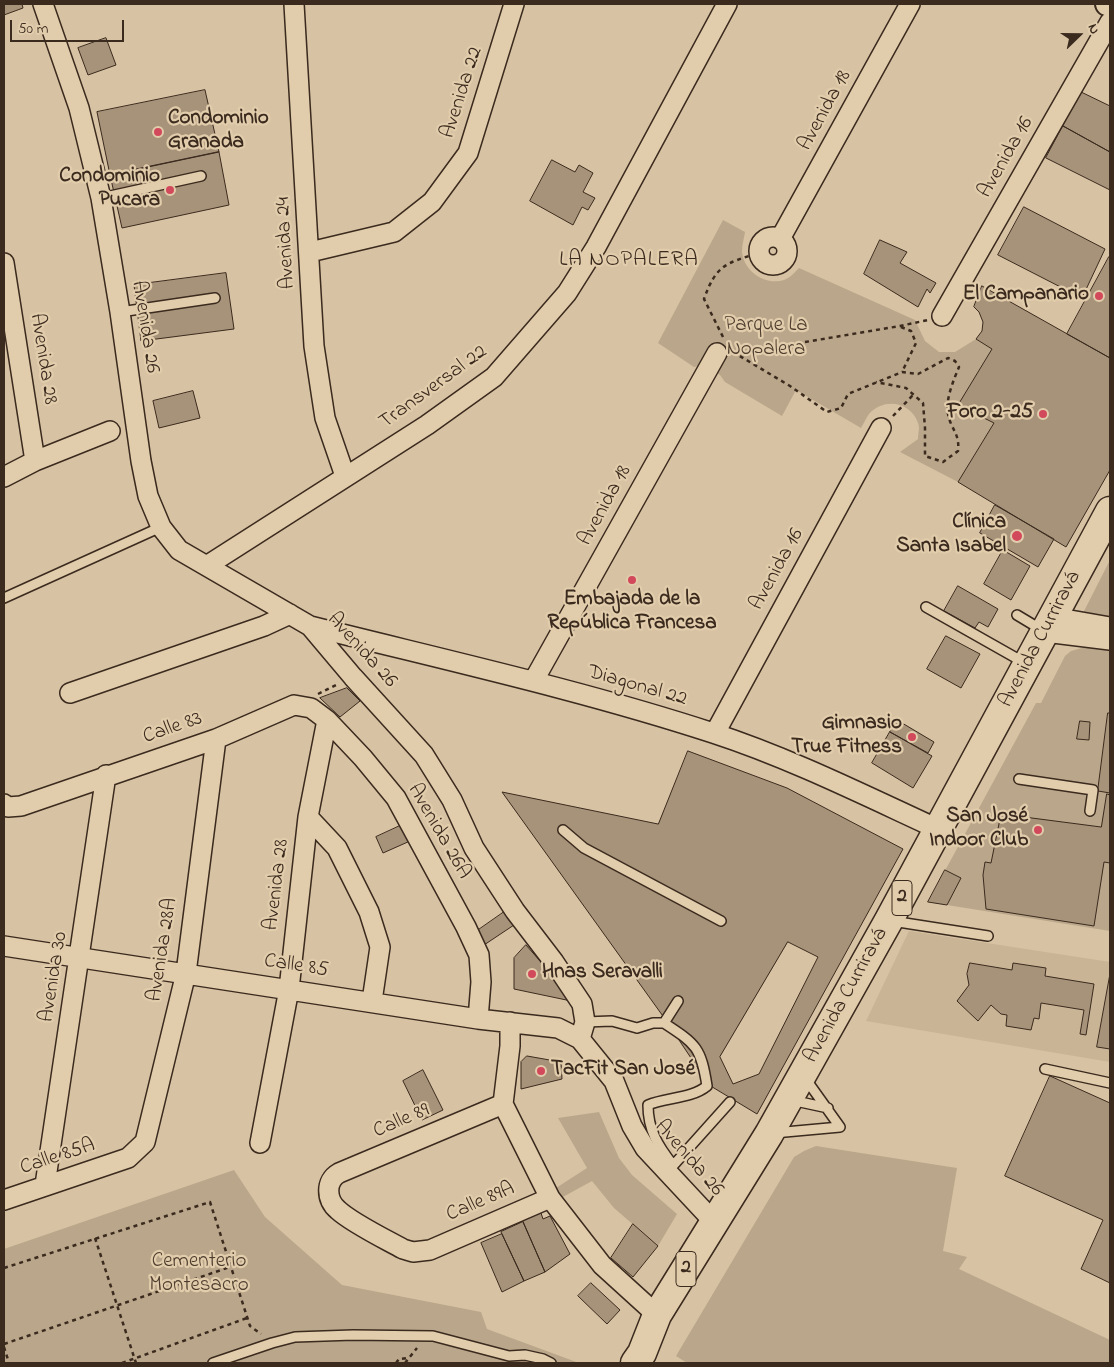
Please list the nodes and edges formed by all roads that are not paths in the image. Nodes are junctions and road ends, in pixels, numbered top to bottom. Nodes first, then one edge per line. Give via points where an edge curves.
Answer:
1 (43, 4) edge
2 (294, 4) edge
3 (514, 4) edge
4 (726, 4) edge
5 (910, 4) edge
6 (1110, 22) edge
7 (201, 176) dead end
8 (101, 198) junction
9 (310, 252) junction
10 (758, 253) road end
11 (4, 263) edge
12 (216, 298) dead end
13 (120, 312) junction
14 (942, 316) road end
15 (726, 348) road end
16 (881, 428) road end
17 (110, 431) dead end
18 (35, 461) junction
19 (345, 476) junction
20 (4, 477) edge
21 (1110, 511) edge
22 (161, 527) junction
23 (208, 565) junction
24 (4, 598) edge
25 (926, 607) dead end
26 (290, 614) junction
27 (1017, 615) dead end
28 (1049, 625) junction
29 (310, 626) junction
30 (1110, 626) edge
31 (1110, 640) edge
32 (1027, 664) junction
33 (534, 680) junction
34 (70, 693) dead end
35 (294, 705) joint
36 (327, 720) junction
37 (715, 733) junction
38 (216, 739) junction
39 (106, 775) junction
40 (1019, 780) dead end
41 (4, 804) edge
42 (1090, 811) dead end
43 (308, 817) junction
44 (564, 830) dead end
45 (940, 830) junction
46 (889, 920) junction
47 (721, 921) dead end
48 (988, 936) dead end
49 (4, 946) edge
50 (81, 957) junction
51 (186, 973) junction
52 (289, 989) junction
53 (372, 1001) junction
54 (678, 1001) dead end
55 (478, 1019) junction
56 (510, 1022) junction
57 (664, 1023) junction
58 (583, 1030) junction
59 (1045, 1069) dead end
60 (803, 1076) junction
61 (1110, 1083) edge
62 (789, 1099) junction
63 (730, 1102) dead end
64 (503, 1104) junction
65 (828, 1108) junction
66 (769, 1134) junction
67 (260, 1143) dead end
68 (128, 1158) joint
69 (670, 1169) junction
70 (45, 1185) junction
71 (550, 1198) junction
72 (4, 1200) edge
73 (715, 1223) junction
74 (430, 1250) joint
75 (657, 1315) junction
76 (512, 1360) edge
77 (213, 1363) edge
78 (550, 1363) edge
79 (615, 1363) edge
80 (635, 1363) edge

1 - 8 street, Avenida 26 via 79,108
2 - 9 street, Avenida 24
3 - 9 street, Avenida 22 via 468,153 432,202 394,232
4 - 19 street, Transversal 22 via 624,197 567,293 494,377 427,425
5 - 10 street, Avenida 18 via 780,239 787,252 780,264 766,264
6 - 14 street, Avenida 16
7 - 8 lane
8 - 13 street, Avenida 26
9 - 19 street, Avenida 24 via 314,346 325,418
11 - 18 street, Avenida 28
12 - 13 lane
13 - 22 street, Avenida 26 via 141,461 148,496
15 - 33 street, Avenida 18
16 - 37 street, Avenida 16
17 - 18 street
18 - 20 street
19 - 23 street, Transversal 22
21 - 28 highway, Avenida Curriravá / 2
22 - 23 street, Avenida 26 via 179,550
22 - 24 lane
23 - 26 street, Avenida 26
25 - 32 lane
26 - 29 street, Avenida 26
26 - 34 street via 264,626
27 - 28 lane
28 - 30 street
28 - 31 street
28 - 32 highway, Avenida Curriravá / 2
29 - 33 street, Diagonal 22
29 - 58 street, Avenida 26 via 424,755 452,800 474,848 514,911 582,1004
32 - 45 highway, Avenida Curriravá / 2
33 - 37 street, Diagonal 22
35 - 36 street, Avenida 26A via 311,708
35 - 38 street, Calle 83
36 - 43 street, Avenida 28
36 - 55 street, Avenida 26A via 396,798 466,927 479,955
37 - 45 street, Diagonal 22 via 812,772
38 - 39 street, Calle 83
38 - 51 street, Avenida 28A
39 - 41 street, Calle 83 via 20,806
39 - 50 street, Avenida 30
40 - 42 lane via 1093,790
43 - 52 street, Avenida 28
43 - 53 street via 337,848 369,912 380,947
44 - 47 lane via 584,848
45 - 46 highway, Avenida Curriravá / 2
46 - 48 lane
46 - 60 highway, Avenida Curriravá / 2
49 - 50 street, Calle 85
50 - 51 street, Calle 85
50 - 70 street, Avenida 30
51 - 52 street, Calle 85
51 - 68 street, Avenida 28A via 145,1142
52 - 53 street, Calle 85
52 - 67 street, Avenida 28
53 - 55 street, Calle 85
54 - 57 lane
55 - 56 street, Calle 85
56 - 58 street, Calle 85
56 - 64 street
57 - 58 lane via 637,1028 612,1021
57 - 69 lane via 692,1041 699,1053 707,1086 699,1092 648,1105 648,1120
58 - 69 street, Avenida 26 via 614,1081 632,1126 645,1148
59 - 61 lane
60 - 62 highway, Avenida Curriravá / 2
60 - 65 lane
62 - 65 lane
62 - 66 highway, Avenida Curriravá / 2
63 - 69 lane
64 - 71 street
64 - 74 street, Calle 89 via 339,1173 332,1179 328,1190 338,1210 403,1249 413,1252
65 - 66 lane via 840,1126
66 - 73 highway, Avenida Curriravá / 2
68 - 70 street, Calle 85A
69 - 73 street, Avenida 26
70 - 72 street, Calle 85A
71 - 74 street, Calle 89A
71 - 75 street via 602,1265
73 - 75 highway, Avenida Curriravá / 2
75 - 79 highway, Avenida Curriravá / 2 via 632,1338
75 - 80 highway, Avenida Curriravá / 2
76 - 77 lane via 428,1335 305,1337 272,1343
76 - 78 lane via 525,1355

